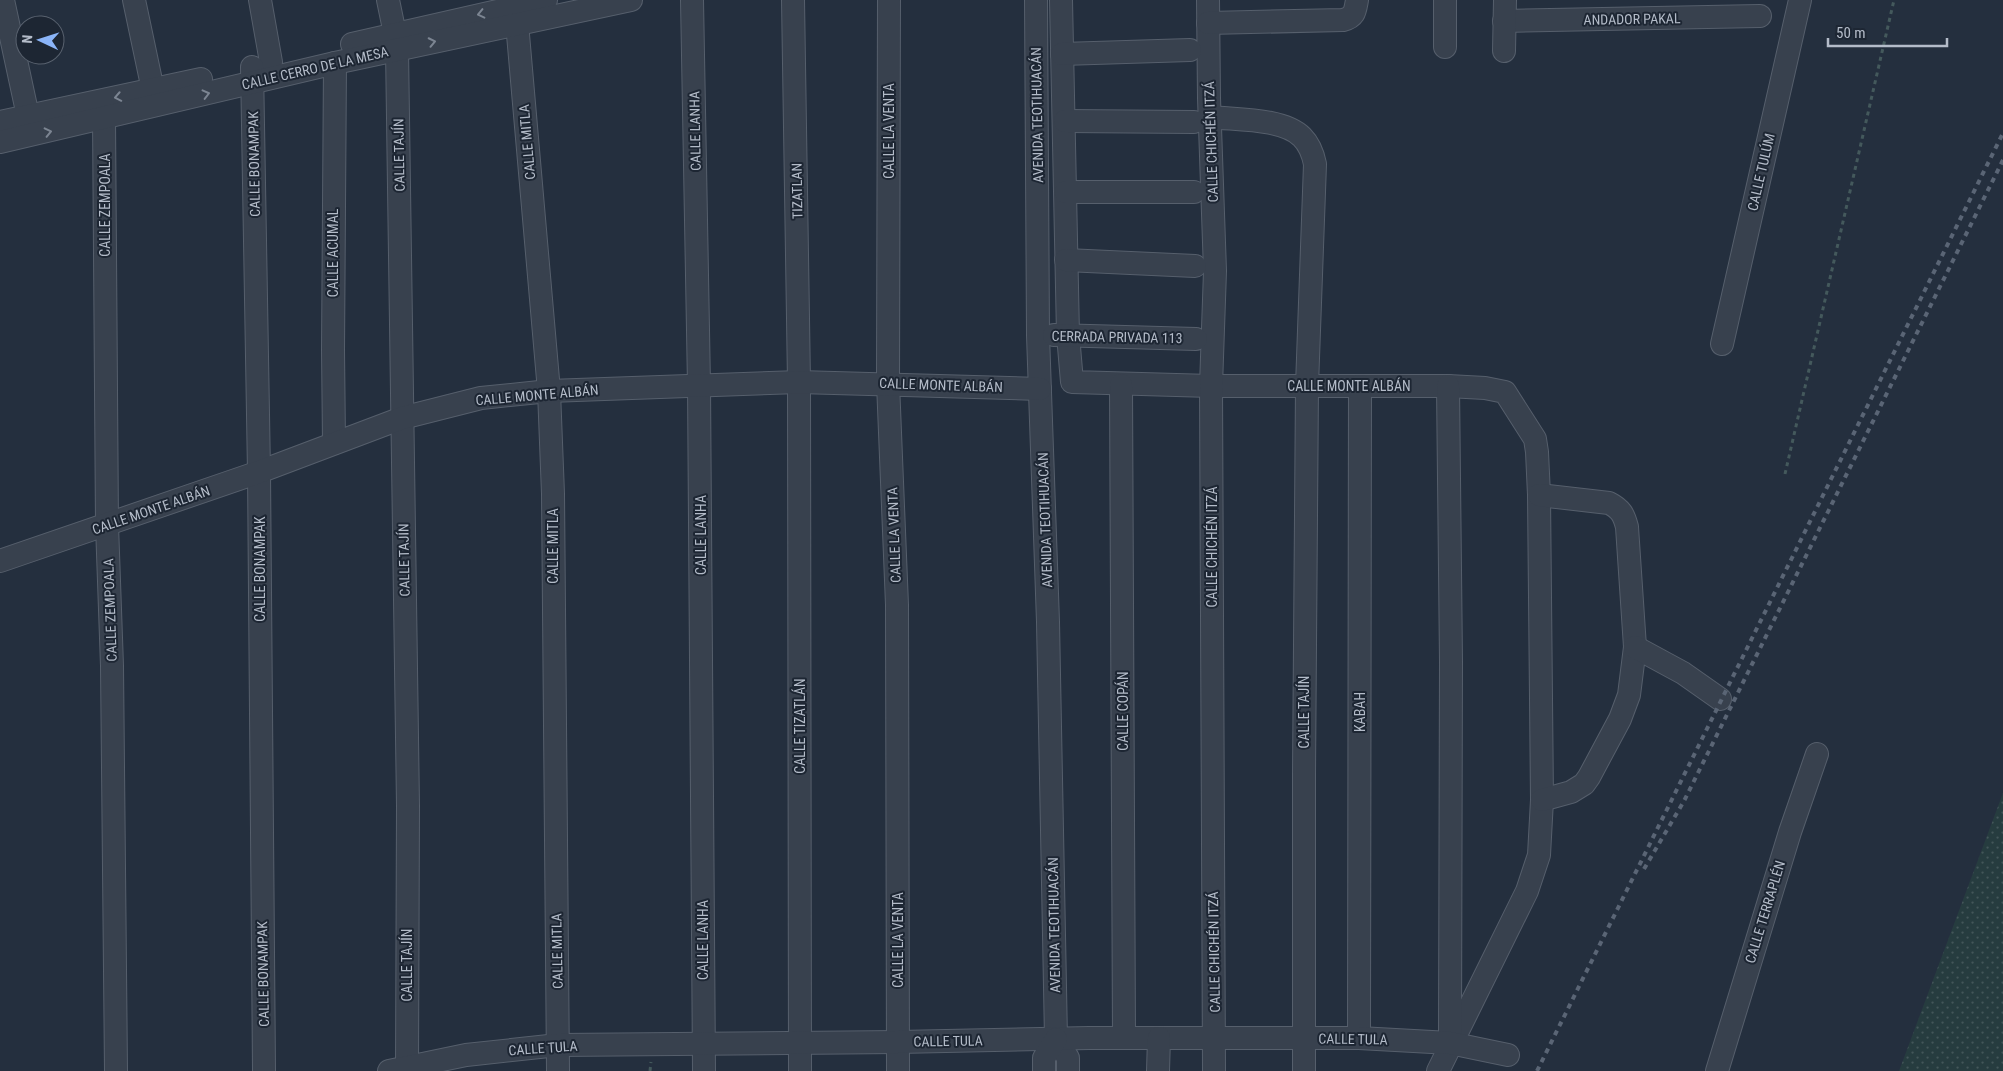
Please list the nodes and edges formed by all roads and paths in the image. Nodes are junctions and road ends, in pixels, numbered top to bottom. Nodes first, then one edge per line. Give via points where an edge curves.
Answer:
1 (4, 0) edge
2 (134, 0) edge
3 (260, 0) edge
4 (388, 0) edge
5 (546, 0) edge
6 (631, 0) edge
7 (692, 0) edge
8 (793, 0) edge
9 (889, 0) edge
10 (1036, 0) edge
11 (1061, 0) edge
12 (1208, 0) edge
13 (1357, 0) edge
14 (1445, 0) edge
15 (1800, 0) edge
16 (1894, 0) edge
17 (516, 10) edge
18 (1505, 10) edge
19 (1760, 16) dead end
20 (1208, 23) junction
21 (396, 42) junction
22 (1445, 48) dead end
23 (1190, 50) dead end
24 (1504, 51) dead end
25 (1062, 58) junction
26 (335, 63) junction
27 (1036, 63) junction
28 (258, 71) junction
29 (153, 90) junction
30 (28, 116) junction
31 (104, 118) junction
32 (1202, 119) junction
33 (1065, 121) junction
34 (0, 122) edge
35 (0, 142) edge
36 (1066, 192) junction
37 (1194, 192) dead end
38 (1066, 260) junction
39 (1195, 266) dead end
40 (1038, 335) junction
41 (1068, 335) junction
42 (1196, 339) dead end
43 (1722, 344) dead end
44 (799, 382) junction
45 (888, 383) junction
46 (700, 385) junction
47 (1121, 385) junction
48 (1211, 386) junction
49 (1307, 386) junction
50 (1360, 386) junction
51 (1448, 386) junction
52 (1040, 389) junction
53 (549, 391) junction
54 (402, 418) junction
55 (334, 442) junction
56 (259, 472) junction
57 (1785, 474) dead end
58 (1539, 495) junction
59 (107, 525) junction
60 (0, 561) edge
61 (1635, 647) junction
62 (1720, 699) dead end
63 (1817, 754) dead end
64 (1542, 800) junction
65 (1124, 1038) junction
66 (1159, 1038) junction
67 (1215, 1038) junction
68 (1304, 1038) junction
69 (1359, 1038) junction
70 (1056, 1039) junction
71 (800, 1042) junction
72 (898, 1042) junction
73 (1450, 1043) junction
74 (704, 1044) junction
75 (558, 1045) junction
76 (1508, 1055) dead end
77 (401, 1069) edge
78 (116, 1071) edge
79 (264, 1071) edge
80 (558, 1071) edge
81 (704, 1071) edge
82 (800, 1071) edge
83 (898, 1071) edge
84 (1044, 1071) edge
85 (1068, 1071) edge
86 (1158, 1071) edge
87 (1214, 1071) edge
88 (1304, 1071) edge
89 (1438, 1071) edge
90 (1716, 1071) edge

1 - 30 street
2 - 29 street
3 - 28 street, CALLE BONAMPAK
4 - 21 street, CALLE TAJÍN
5 - 17 street, CALLE CERRO DE LA MESA
6 - 17 street, CALLE CERRO DE LA MESA
7 - 46 street, CALLE LANHA
8 - 44 street, TIZATLAN
9 - 45 street, CALLE LA VENTA
10 - 27 street, AVENIDA TEOTIHUACÁN
11 - 25 street
12 - 20 street, CALLE CHICHÉN ITZÁ
13 - 20 street via 1351,18 1343,20
14 - 22 street
15 - 43 street, CALLE TULÚM
16 - 57 path
17 - 21 street, CALLE CERRO DE LA MESA
17 - 53 street, CALLE MITLA
18 - 19 street, ANDADOR PAKAL
18 - 24 street
20 - 32 street, CALLE CHICHÉN ITZÁ via 1209,98
21 - 26 street, CALLE CERRO DE LA MESA
21 - 28 street, CALLE CERRO DE LA MESA
21 - 54 street, CALLE TAJÍN
23 - 25 street
25 - 27 street
25 - 33 street
26 - 28 street, CALLE CERRO DE LA MESA
26 - 55 street, CALLE ACUMAL
27 - 40 street, AVENIDA TEOTIHUACÁN
28 - 29 street, CALLE CERRO DE LA MESA
31 -> 28 street, CALLE CERRO DE LA MESA
28 - 56 street, CALLE BONAMPAK
29 -> 30 street, CALLE CERRO DE LA MESA
30 - 34 street, CALLE CERRO DE LA MESA
35 -> 31 street, CALLE CERRO DE LA MESA
31 - 59 street, CALLE ZEMPOALA
32 - 33 street, CALLE TAJÍN
32 - 48 street, CALLE CHICHÉN ITZÁ via 1215,271
32 - 49 street, CALLE TAJÍN via 1282,126 1301,136 1311,149 1316,164
33 - 36 street
36 - 37 street
36 - 38 street
38 - 39 street
38 - 41 street
40 - 41 street, CERRADA PRIVADA 113
40 - 52 street, AVENIDA TEOTIHUACÁN
41 - 42 street, CERRADA PRIVADA 113
41 - 47 street, CALLE MONTE ALBÁN via 1072,382
44 - 45 street, CALLE MONTE ALBÁN
44 - 46 street, CALLE MONTE ALBÁN
44 - 71 street, CALLE TIZATLÁN
45 - 52 street, CALLE MONTE ALBÁN
45 - 72 street, CALLE LA VENTA via 897,605
46 - 53 street, CALLE MONTE ALBÁN
46 - 74 street, CALLE LANHA
47 - 48 street, CALLE MONTE ALBÁN
47 - 65 street, CALLE COPÁN
48 - 49 street, CALLE MONTE ALBÁN
48 - 67 street, CALLE CHICHÉN ITZÁ
49 - 50 street, CALLE MONTE ALBÁN
49 - 68 street, CALLE TAJÍN
50 - 51 street, CALLE MONTE ALBÁN
50 - 69 street, KABAH
51 - 58 street, CALLE MONTE ALBÁN via 1505,392 1535,440
51 - 73 street
52 - 70 street, AVENIDA TEOTIHUACÁN
53 - 54 street, CALLE MONTE ALBÁN via 481,398
53 - 75 street, CALLE MITLA via 553,494
54 - 55 street, CALLE MONTE ALBÁN
54 - 77 street, CALLE TAJÍN via 408,806
55 - 56 street, CALLE MONTE ALBÁN
56 - 59 street, CALLE MONTE ALBÁN
56 - 79 street, CALLE BONAMPAK
58 - 61 street via 1609,503 1619,508 1627,527
58 - 64 street
59 - 60 street, CALLE MONTE ALBÁN
59 - 78 street, CALLE ZEMPOALA via 112,666
61 - 62 street via 1683,673
61 - 64 street via 1625,708 1590,777 1579,788
63 - 90 street, CALLE TERRAPLÉN
64 - 73 street via 1539,855 1532,878
65 - 66 street, CALLE TULA
65 - 70 street, CALLE TULA
66 - 67 street, CALLE TULA
66 - 86 street
67 - 68 street, CALLE TULA
67 - 87 street, CALLE CHICHÉN ITZÁ
68 - 69 street, CALLE TULA
68 - 88 street, CALLE TAJÍN
69 - 73 street, CALLE TULA
70 - 72 street, CALLE TULA
70 - 84 street via 1044,1058
70 - 85 street via 1068,1058
71 - 72 street, CALLE TULA
71 - 74 street, CALLE TULA
71 - 82 street, CALLE TIZATLÁN
72 - 83 street, CALLE LA VENTA
73 - 76 street, CALLE TULA
73 - 89 street
74 - 75 street, CALLE TULA
74 - 81 street, CALLE LANHA
75 - 77 street, CALLE TULA via 466,1055
75 - 80 street, CALLE MITLA

